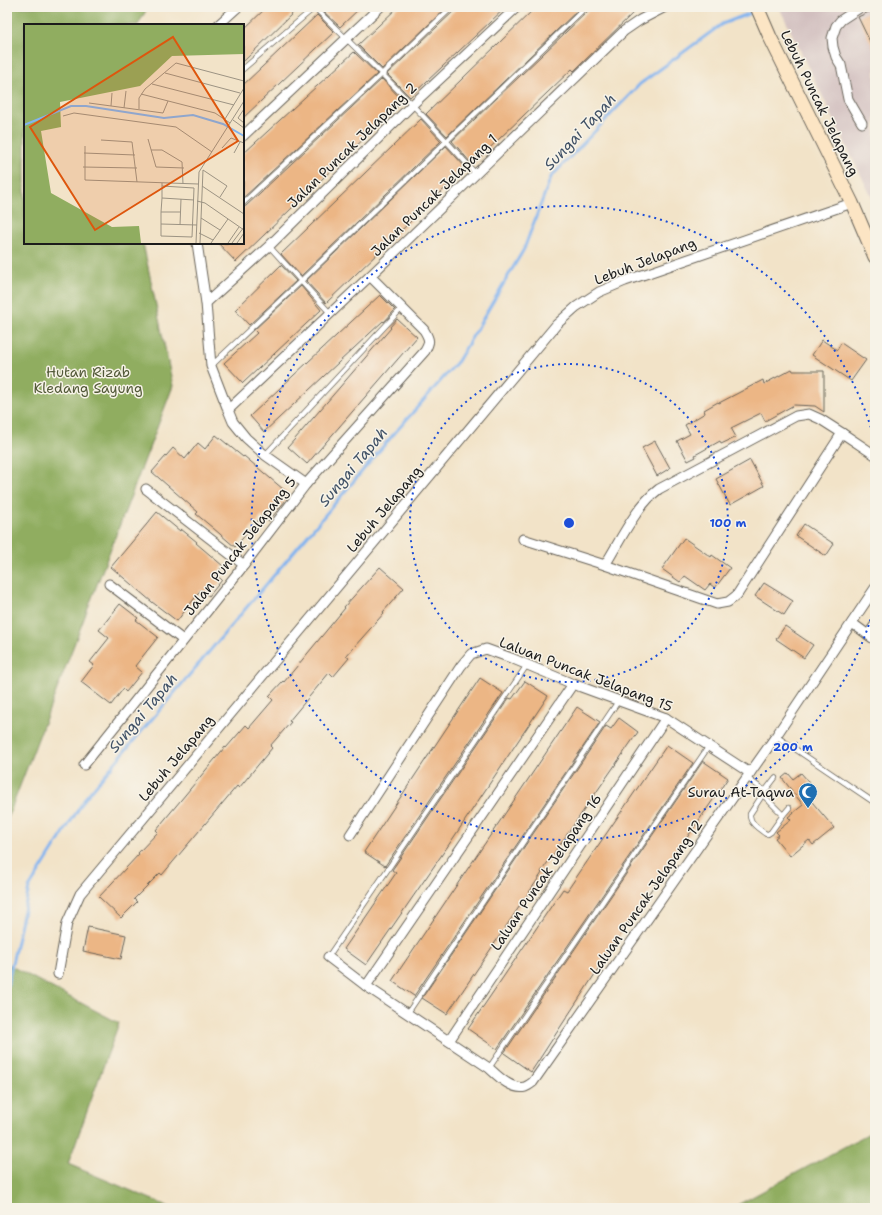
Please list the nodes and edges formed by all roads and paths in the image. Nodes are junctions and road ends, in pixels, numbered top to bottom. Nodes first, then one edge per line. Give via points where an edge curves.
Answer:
1 (238, 7) edge
2 (314, 7) edge
3 (380, 7) edge
4 (452, 7) edge
5 (517, 7) edge
6 (586, 7) edge
7 (665, 7) edge
8 (757, 7) edge
9 (861, 7) edge
10 (219, 24) edge
11 (346, 39) junction
12 (244, 69) edge
13 (382, 74) junction
14 (412, 105) junction
15 (862, 123) dead end
16 (244, 135) edge
17 (447, 141) junction
18 (475, 173) junction
19 (244, 202) edge
20 (852, 203) junction
21 (198, 244) edge
22 (269, 246) junction
23 (875, 257) edge
24 (370, 276) junction
25 (301, 281) junction
26 (206, 303) junction
27 (402, 308) junction
28 (330, 313) junction
29 (211, 366) junction
30 (228, 410) junction
31 (842, 433) junction
32 (265, 455) junction
33 (875, 455) edge
34 (306, 484) junction
35 (146, 489) dead end
36 (523, 539) dead end
37 (244, 565) junction
38 (605, 565) junction
39 (109, 584) dead end
40 (875, 588) edge
41 (852, 624) junction
42 (875, 624) edge
43 (872, 637) edge
44 (183, 640) junction
45 (527, 665) junction
46 (573, 684) junction
47 (619, 700) junction
48 (666, 718) junction
49 (776, 736) junction
50 (709, 745) junction
51 (84, 765) dead end
52 (749, 775) junction
53 (775, 778) dead end
54 (764, 793) junction
55 (875, 803) edge
56 (789, 808) dead end
57 (783, 815) junction
58 (350, 835) dead end
59 (328, 957) joint
60 (58, 974) dead end
61 (366, 986) junction
62 (407, 1014) junction
63 (448, 1041) junction
64 (489, 1068) junction

1 - 10 street
2 - 11 lane
2 - 12 lane
3 - 11 street
4 - 13 lane
5 - 14 street, Jalan Puncak Jelapang 2
6 - 17 lane
7 - 18 street, Jalan Puncak Jelapang 1 via 624,31
8 - 20 street, Lebuh Puncak Jelapang
9 - 15 street via 841,20 832,38 848,99
11 - 13 lane
11 - 16 street
13 - 14 lane
13 - 19 lane
14 - 17 lane
14 - 22 street, Jalan Puncak Jelapang 2
17 - 18 lane
17 - 25 lane
18 - 24 street, Jalan Puncak Jelapang 1
20 - 23 street, Lebuh Puncak Jelapang
20 - 60 street, Lebuh Jelapang via 625,281 599,292 576,307 557,324 80,894 67,923
21 - 26 street
22 - 25 lane
22 - 26 street, Jalan Puncak Jelapang 2
24 - 27 street
24 - 28 street, Jalan Puncak Jelapang 1
25 - 28 lane
25 - 29 lane
26 - 29 street
27 - 32 lane
27 - 34 street, Jalan Puncak Jelapang 5 via 428,337 429,343 425,352
28 - 30 street, Jalan Puncak Jelapang 1
29 - 30 street
30 - 32 street via 233,422 246,438
31 - 33 street
31 - 38 street via 809,414 796,416 659,489 640,507
31 - 38 street via 737,595 728,602 717,604
32 - 34 street
34 - 37 street, Jalan Puncak Jelapang 5
35 - 37 street
36 - 38 street
37 - 44 street, Jalan Puncak Jelapang 5
39 - 44 street
40 - 41 street, Laluan Puncak Jelapang 12
41 - 43 street
41 - 49 street, Laluan Puncak Jelapang 12
42 - 43 street
44 - 51 street, Jalan Puncak Jelapang 5
45 - 46 street, Laluan Puncak Jelapang 15
45 - 58 street, Laluan Puncak Jelapang 15 via 486,649 470,654
45 - 59 lane
46 - 47 street, Laluan Puncak Jelapang 15
46 - 61 street
47 - 48 street, Laluan Puncak Jelapang 15
47 - 62 lane
48 - 50 street, Laluan Puncak Jelapang 15
48 - 63 street, Laluan Puncak Jelapang 16
49 - 52 street, Laluan Puncak Jelapang 12
49 - 55 lane
50 - 52 street, Laluan Puncak Jelapang 15
50 - 64 lane
52 - 54 lane
52 - 64 street, Laluan Puncak Jelapang 12 via 533,1082 525,1087 516,1087
53 - 54 lane
54 - 57 lane
54 - 57 lane via 750,814 752,823 768,834
56 - 57 lane
59 - 61 street
61 - 62 street
62 - 63 street
63 - 64 street

